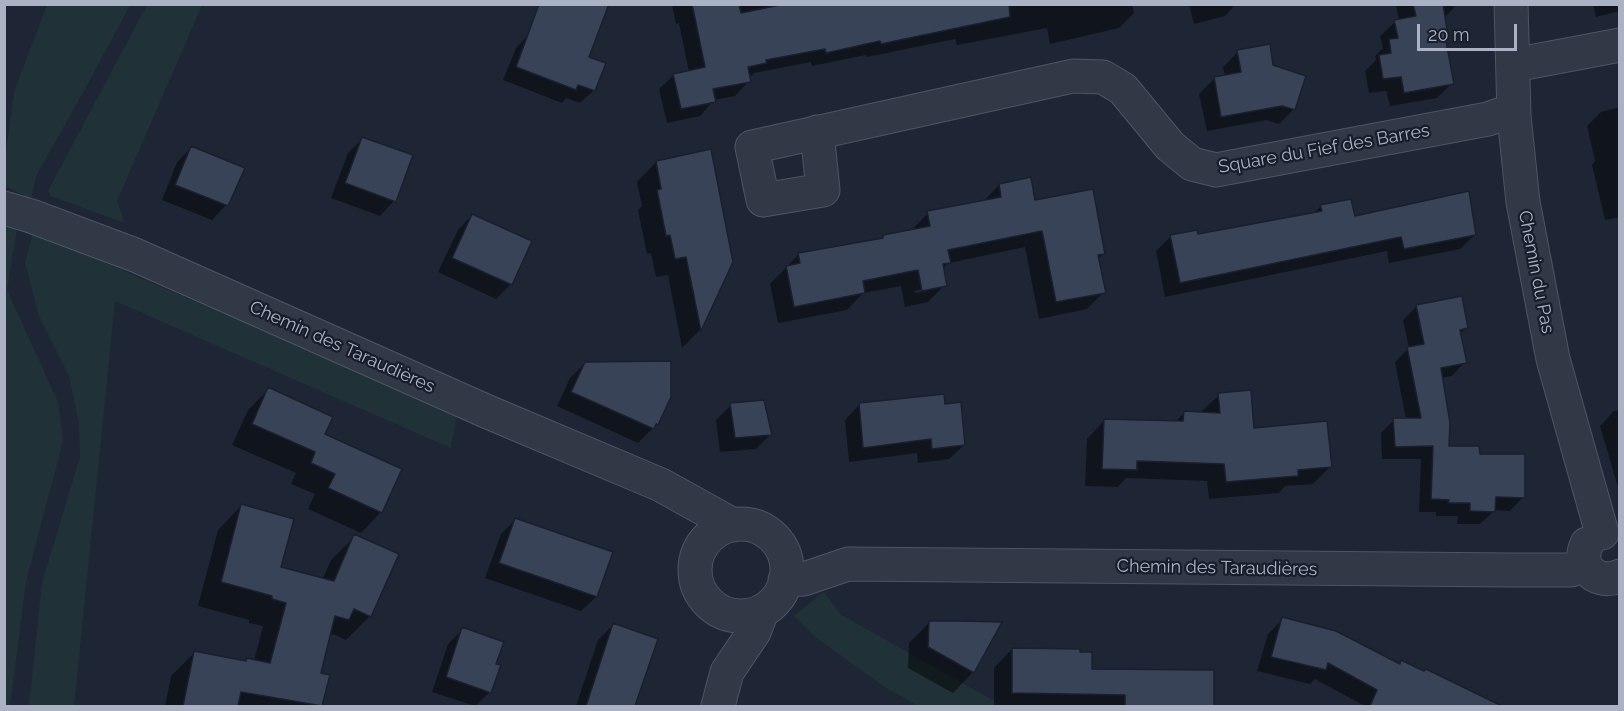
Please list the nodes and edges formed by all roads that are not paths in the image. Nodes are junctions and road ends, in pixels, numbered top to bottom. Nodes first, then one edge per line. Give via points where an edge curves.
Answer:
1 (1511, 4) edge
2 (1620, 45) edge
3 (1514, 65) junction
4 (1514, 116) junction
5 (817, 132) dead end
6 (4, 208) edge
7 (676, 494) junction
8 (733, 525) junction
9 (1611, 535) edge
10 (773, 537) junction
11 (701, 548) junction
12 (1585, 563) junction
13 (848, 564) junction
14 (1620, 576) edge
15 (785, 580) junction
16 (714, 607) junction
17 (762, 610) junction
18 (727, 672) junction
19 (718, 706) edge

1 - 3 street, Chemin du Pas
2 - 3 street
3 - 4 street, Chemin du Pas
4 - 5 street, Square du Fief des Barres via 1499,115 1216,170 1191,165 1123,89 1102,77 1073,76
4 - 9 street, Chemin du Pas via 1523,202 1553,359
6 - 7 street, Chemin des Taraudières via 135,255
7 - 8 street, Chemin des Taraudières
7 - 11 street
8 - 10 street via 754,526
8 - 11 street via 714,533
9 - 12 street via 1594,536 1585,548
10 - 13 street, Chemin des Taraudières
10 - 15 street via 785,557
11 - 16 street via 696,580
12 - 13 street, Chemin des Taraudières via 1570,570
12 - 14 street via 1599,578
13 - 15 street, Chemin des Taraudières via 804,579
15 - 17 street via 777,598
16 - 17 street via 735,615
16 - 18 street
17 - 18 street via 754,632
18 - 19 street

